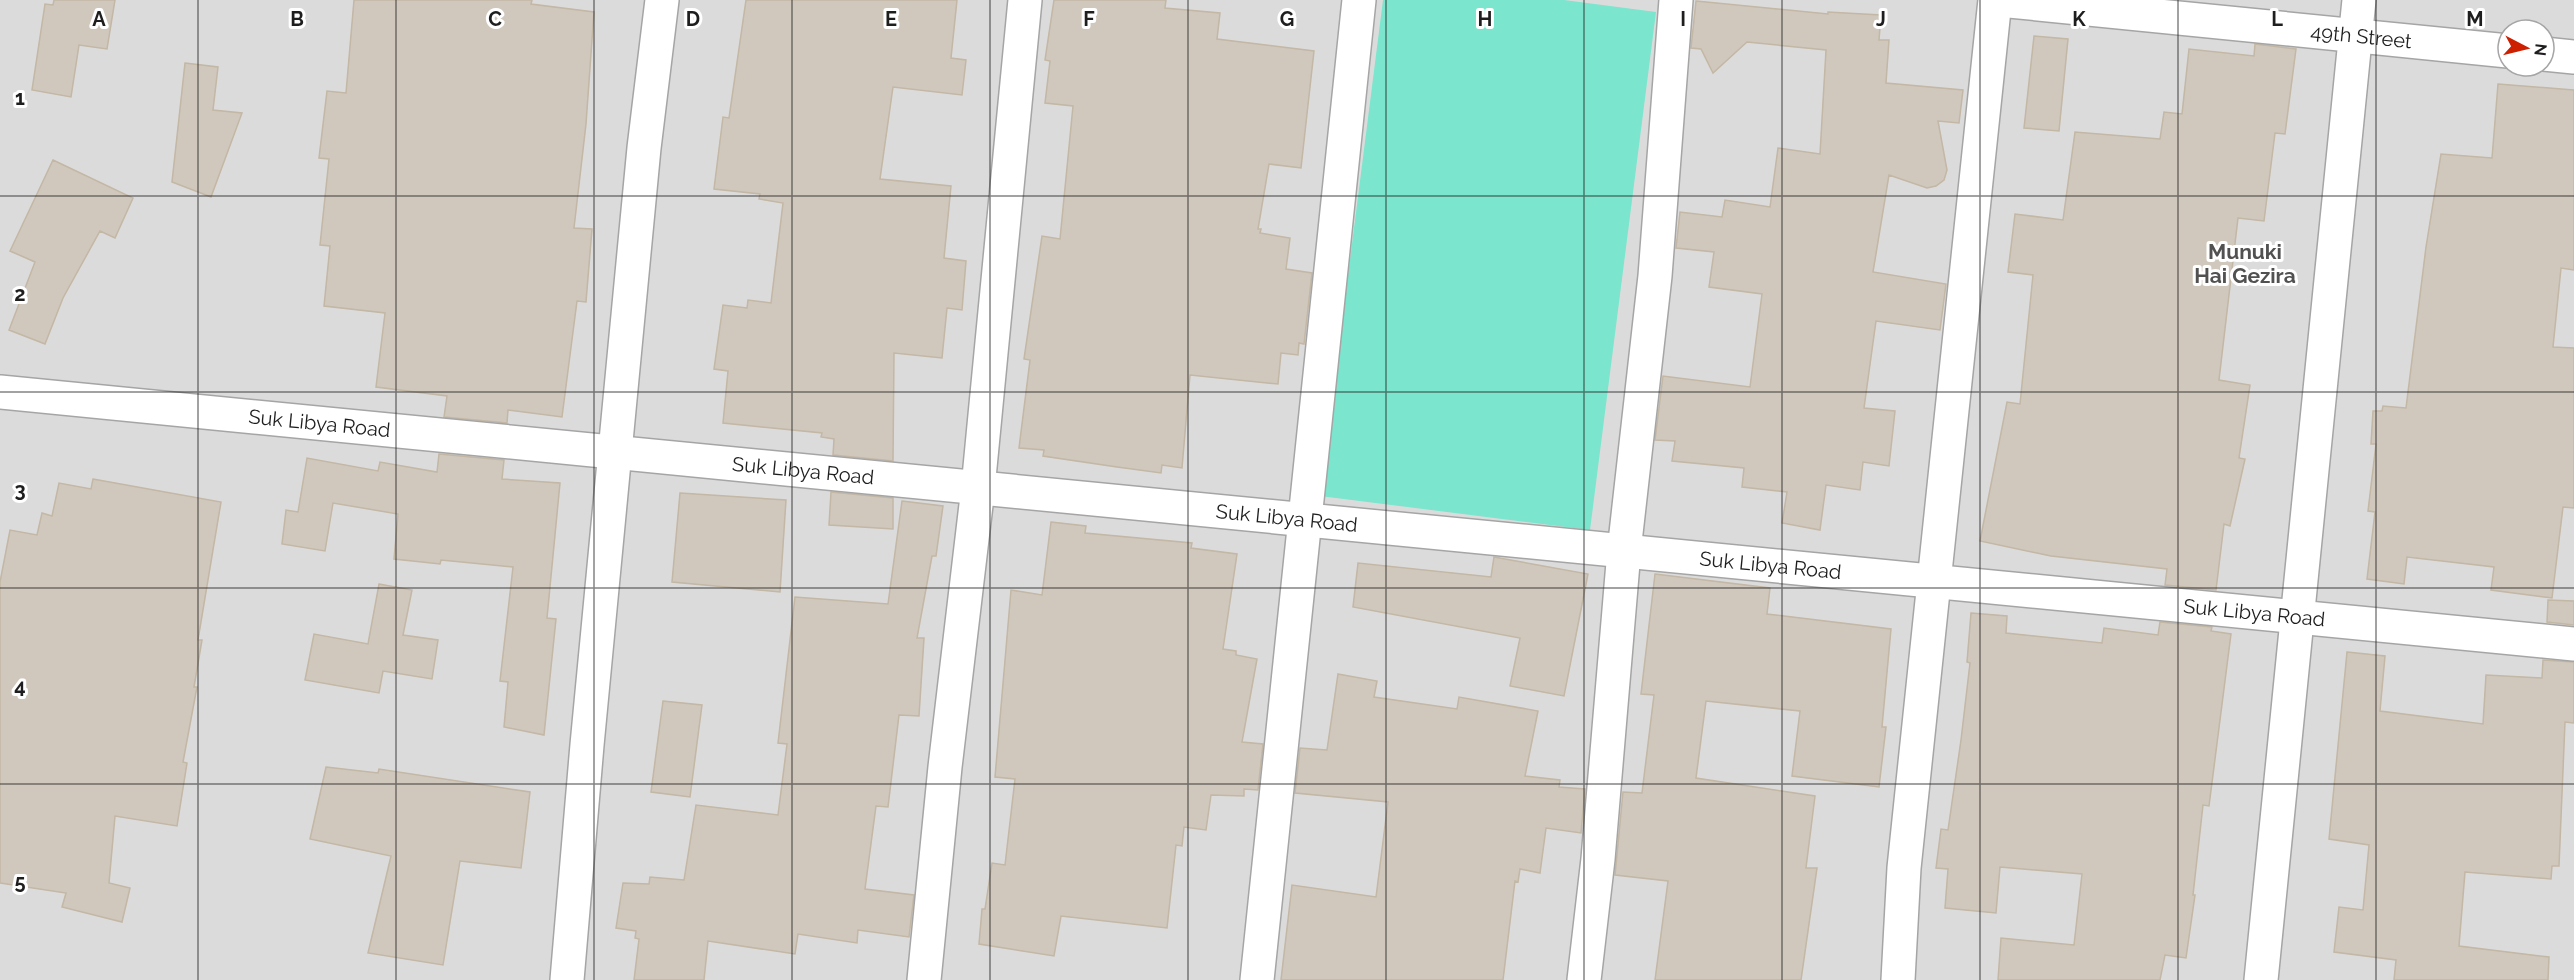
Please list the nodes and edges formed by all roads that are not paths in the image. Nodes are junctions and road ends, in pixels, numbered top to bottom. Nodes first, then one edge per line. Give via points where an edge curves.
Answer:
1 (662, 0) edge
2 (1025, 0) edge
3 (1359, 0) edge
4 (1676, 0) edge
5 (1997, 0) edge
6 (2360, 0) edge
7 (2356, 36) junction
8 (2496, 50) edge
9 (2556, 55) edge
10 (2574, 57) edge
11 (0, 392) edge
12 (616, 452) junction
13 (978, 488) junction
14 (1305, 520) junction
15 (1624, 551) junction
16 (1934, 581) junction
17 (2297, 617) junction
18 (2574, 644) edge
19 (567, 980) edge
20 (924, 980) edge
21 (1257, 980) edge
22 (1584, 980) edge
23 (1898, 980) edge
24 (2261, 980) edge

1 - 12 street via 644,147
2 - 13 street
3 - 14 street
4 - 15 street via 1655,276
5 - 7 street, 49th Street
5 - 16 street
6 - 7 street
7 - 8 street, 49th Street
7 - 17 street
9 - 10 street
11 - 12 street, Suk Libya Road
12 - 13 street, Suk Libya Road
12 - 19 street
13 - 14 street, Suk Libya Road
13 - 20 street
14 - 15 street, Suk Libya Road
14 - 21 street
15 - 16 street, Suk Libya Road
15 - 22 street
16 - 17 street, Suk Libya Road
16 - 23 street via 1904,868
17 - 18 street, Suk Libya Road
17 - 24 street

